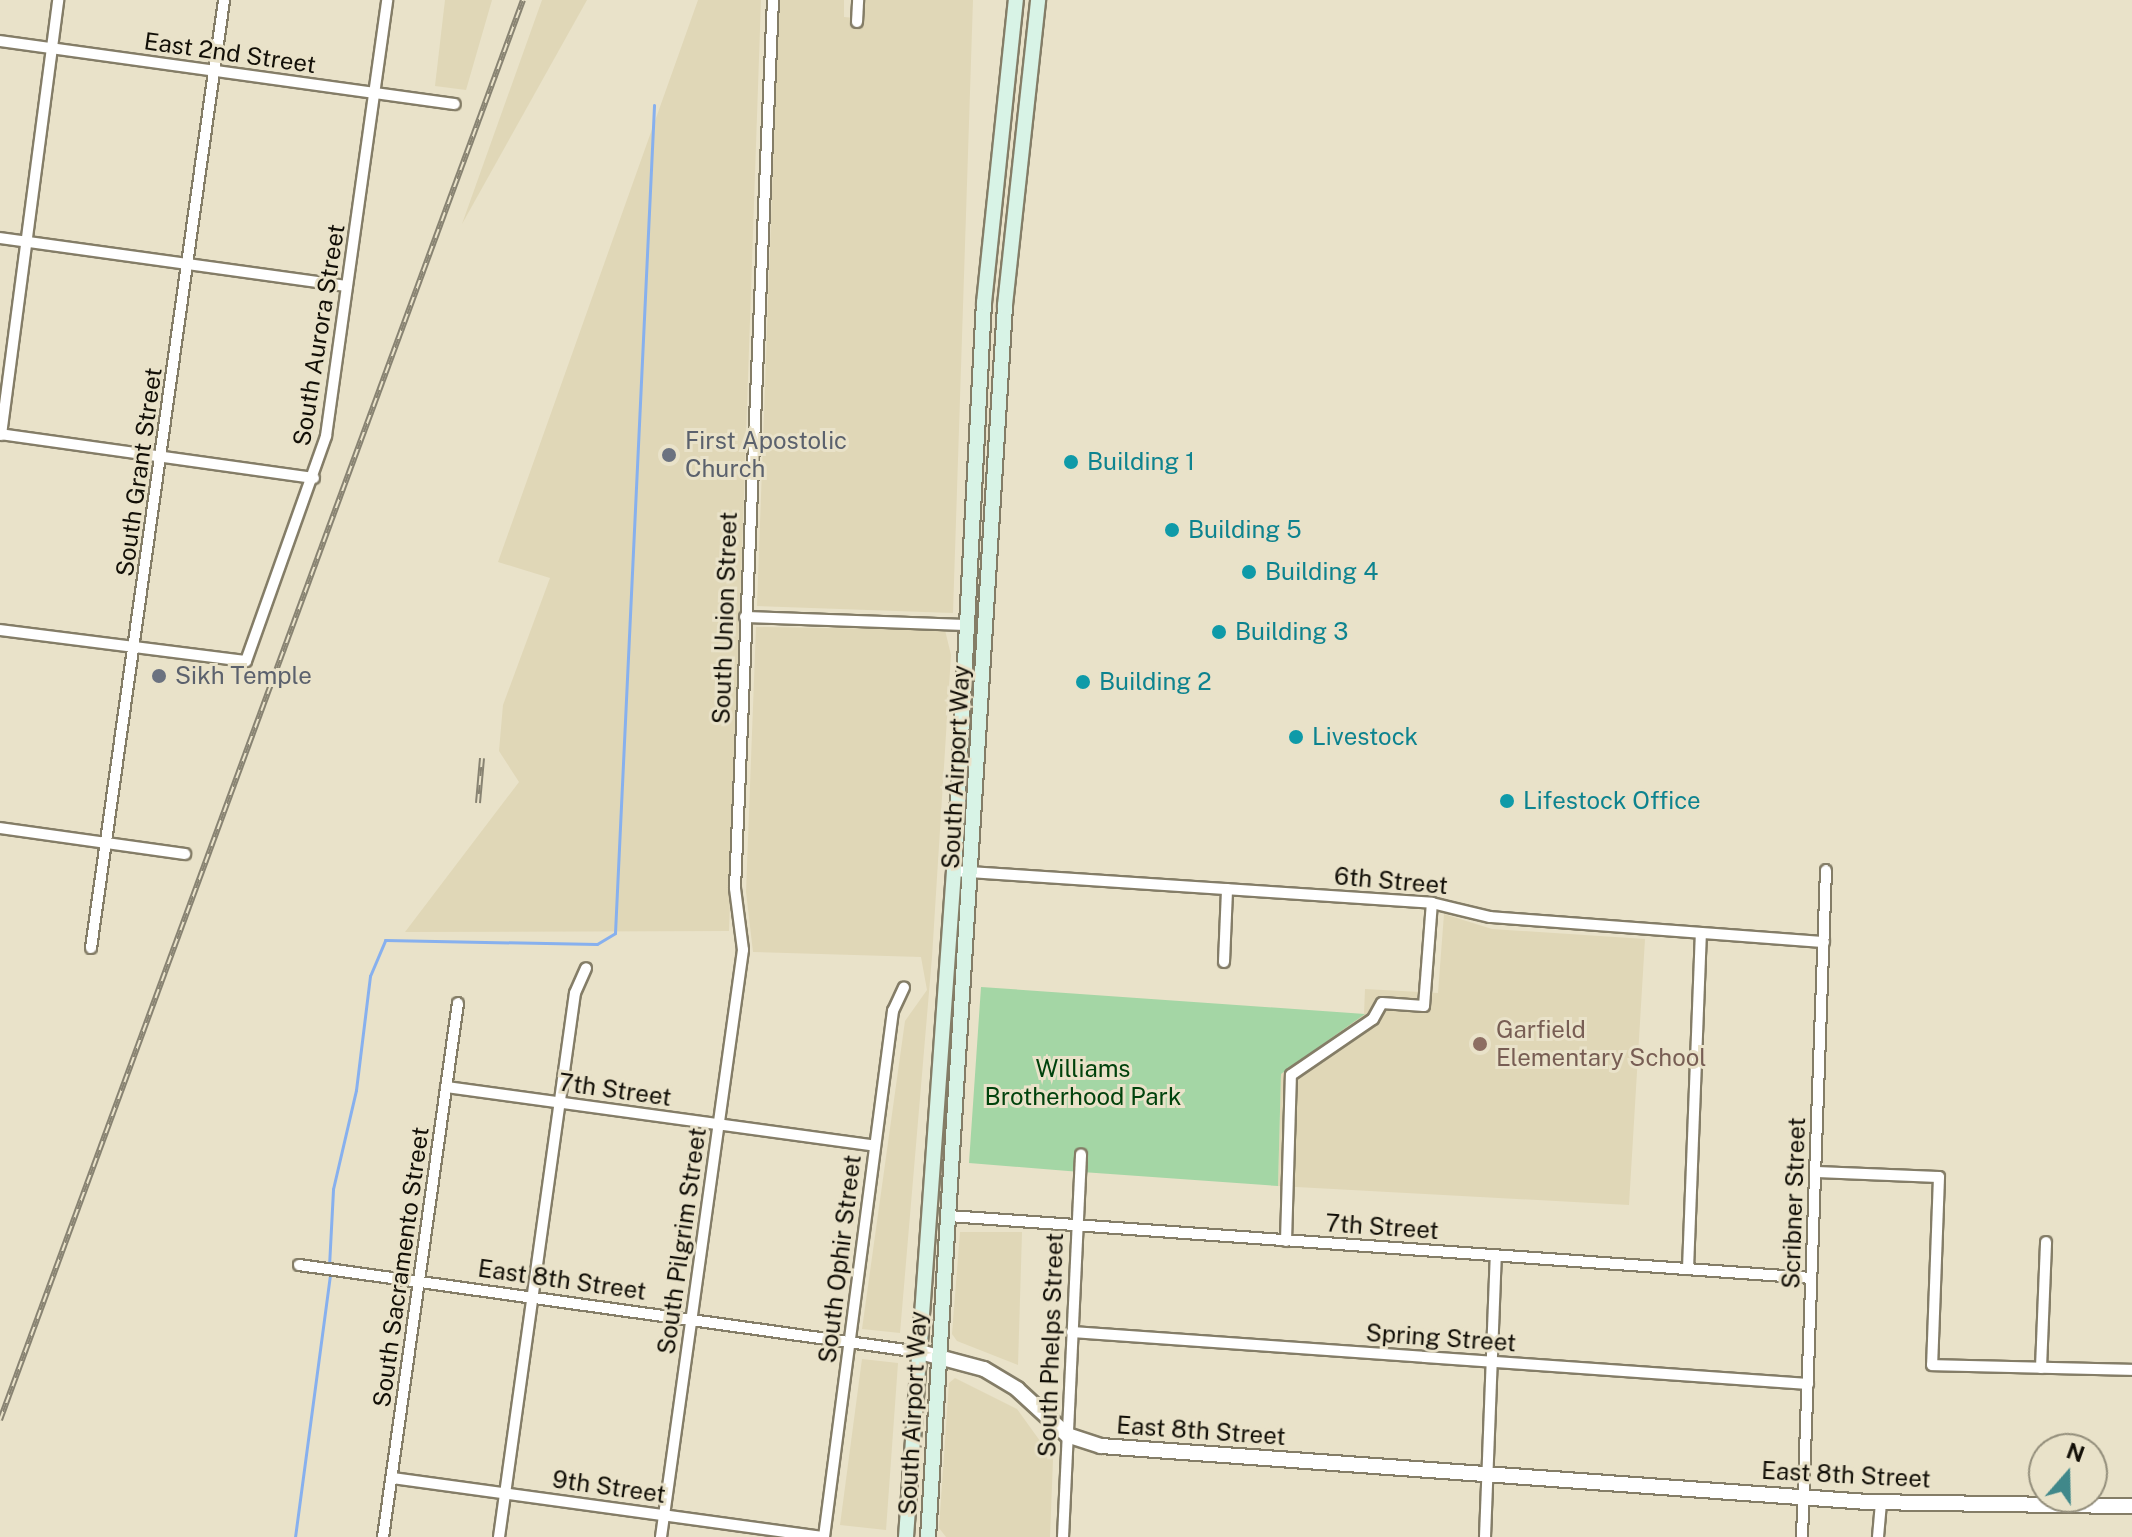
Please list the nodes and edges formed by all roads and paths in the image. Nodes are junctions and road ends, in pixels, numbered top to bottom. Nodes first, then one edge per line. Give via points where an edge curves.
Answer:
1 (58, 0) edge
2 (224, 0) edge
3 (387, 0) edge
4 (773, 0) edge
5 (858, 0) edge
6 (1016, 0) edge
7 (1038, 0) edge
8 (857, 22) dead end
9 (0, 41) edge
10 (52, 48) junction
11 (214, 71) junction
12 (374, 93) junction
13 (455, 104) dead end
14 (0, 238) edge
15 (28, 241) junction
16 (187, 264) junction
17 (347, 286) junction
18 (1, 434) edge
19 (161, 457) junction
20 (314, 478) junction
21 (745, 617) junction
22 (967, 625) junction
23 (0, 630) edge
24 (135, 648) junction
25 (0, 828) edge
26 (108, 843) junction
27 (185, 854) dead end
28 (1826, 870) dead end
29 (954, 871) junction
30 (972, 872) junction
31 (1227, 889) junction
32 (1432, 903) junction
33 (1701, 933) junction
34 (1824, 942) junction
35 (91, 948) dead end
36 (743, 950) joint
37 (1224, 962) dead end
38 (586, 968) dead end
39 (904, 987) dead end
40 (458, 1003) dead end
41 (446, 1087) junction
42 (559, 1102) junction
43 (719, 1125) junction
44 (874, 1146) junction
45 (1081, 1154) dead end
46 (1816, 1172) junction
47 (949, 1216) junction
48 (1076, 1226) junction
49 (1286, 1241) junction
50 (2046, 1242) dead end
51 (1496, 1255) junction
52 (299, 1265) dead end
53 (1688, 1269) junction
54 (1811, 1278) junction
55 (419, 1283) junction
56 (532, 1298) junction
57 (691, 1320) junction
58 (1072, 1332) junction
59 (849, 1341) junction
60 (920, 1352) junction
61 (937, 1355) junction
62 (1491, 1362) junction
63 (2041, 1368) junction
64 (2132, 1370) edge
65 (1808, 1384) junction
66 (1067, 1435) junction
67 (1487, 1475) junction
68 (392, 1478) junction
69 (505, 1493) junction
70 (1804, 1497) junction
71 (1881, 1501) junction
72 (2132, 1506) edge
73 (664, 1515) junction
74 (383, 1537) edge
75 (499, 1537) edge
76 (661, 1537) edge
77 (822, 1537) edge
78 (906, 1537) edge
79 (928, 1537) edge
80 (1063, 1537) edge
81 (1485, 1537) edge
82 (1802, 1537) edge
83 (1878, 1537) edge

1 - 10 street
2 - 11 street, South Grant Street
3 - 12 street, South Aurora Street
4 - 21 street, South Union Street
5 - 8 street
6 - 22 main road, South Airport Way via 984,303
7 - 30 main road, South Airport Way via 1005,305
9 - 10 street, East 2nd Street
10 - 11 street, East 2nd Street
10 - 15 street
11 - 12 street, East 2nd Street
11 - 16 street, South Grant Street
12 - 13 street, East 2nd Street
12 - 17 street, South Aurora Street
14 - 15 street
15 - 16 street
15 - 18 street
16 - 17 street
16 - 19 street, South Grant Street
17 - 20 street, South Aurora Street via 326,436
18 - 19 street
19 - 20 street
19 - 24 street, South Grant Street
20 - 24 street, South Aurora Street via 243,663
21 - 22 street
21 - 36 street, South Union Street via 735,888
22 - 29 main road, South Airport Way
23 - 24 street
24 - 26 street, South Grant Street
25 - 26 street
26 - 27 street
26 - 35 street, South Grant Street
28 - 34 street, Scribner Street
29 - 30 street, 6th Street
29 - 60 main road, South Airport Way
30 - 31 street, 6th Street
30 - 47 main road, South Airport Way
31 - 32 street, 6th Street
31 - 37 street
32 - 33 street, 6th Street via 1490,917
32 - 49 street via 1424,1006 1382,1003 1373,1019 1291,1075
33 - 34 street, 6th Street
33 - 53 street
34 - 46 street, Scribner Street
36 - 43 street, South Pilgrim Street
38 - 42 street via 575,993
39 - 44 street, South Ophir Street via 893,1011
40 - 41 street, South Sacramento Street
41 - 42 street, 7th Street
41 - 55 street, South Sacramento Street
42 - 43 street, 7th Street
42 - 56 street
43 - 44 street, 7th Street
43 - 57 street, South Pilgrim Street
44 - 59 street, South Ophir Street
45 - 48 street, South Phelps Street
46 - 54 street, Scribner Street
46 - 63 street via 1939,1177 1932,1365
47 - 48 street, 7th Street
47 - 61 main road, South Airport Way
48 - 49 street, 7th Street
48 - 58 street, South Phelps Street
49 - 51 street, 7th Street
50 - 63 street
51 - 53 street, 7th Street
51 - 62 street
52 - 55 street, East 8th Street
53 - 54 street, 7th Street
54 - 65 street, Scribner Street
55 - 56 street, East 8th Street
55 - 68 street, South Sacramento Street
56 - 57 street, East 8th Street
56 - 69 street
57 - 59 street, East 8th Street
57 - 73 street, South Pilgrim Street
58 - 62 street, Spring Street
58 - 66 street, South Phelps Street
59 - 60 street, East 8th Street
59 - 77 street, South Ophir Street
60 - 61 street, East 8th Street
60 - 78 main road, South Airport Way
61 - 66 street, East 8th Street via 1003,1379
61 - 79 main road, South Airport Way
62 - 65 street, Spring Street
62 - 67 street
63 - 64 street
65 - 70 street, Scribner Street
66 - 67 street, East 8th Street via 1101,1446
66 - 80 street, South Phelps Street
67 - 70 street, East 8th Street
67 - 81 street
68 - 69 street, 9th Street
68 - 74 street, South Sacramento Street
69 - 73 street, 9th Street
69 - 75 street
70 - 71 street, East 8th Street
70 - 82 street, Scribner Street
71 - 72 street, East 8th Street
71 - 83 street
73 - 76 street, South Pilgrim Street
73 - 77 street, 9th Street

